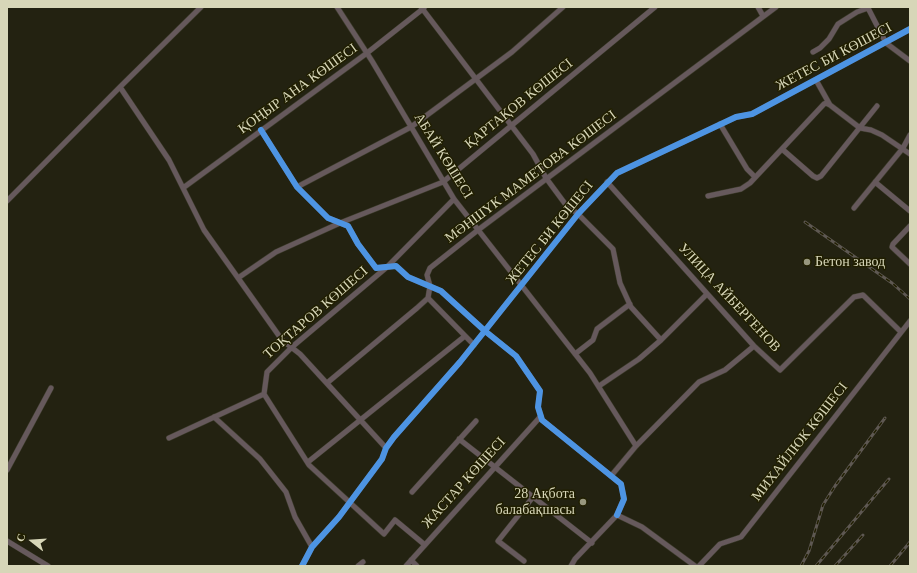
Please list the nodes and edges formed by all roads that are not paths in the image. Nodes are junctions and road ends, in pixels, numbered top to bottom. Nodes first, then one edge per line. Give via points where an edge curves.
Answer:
1 (201, 7) edge
2 (337, 7) edge
3 (564, 7) edge
4 (655, 7) edge
5 (758, 7) edge
6 (776, 7) edge
7 (867, 7) edge
8 (423, 8) edge
9 (763, 16) junction
10 (910, 29) edge
11 (886, 42) junction
12 (813, 52) dead end
13 (366, 53) junction
14 (910, 60) edge
15 (476, 78) junction
16 (816, 80) junction
17 (120, 88) junction
18 (830, 105) junction
19 (877, 106) dead end
20 (720, 124) junction
21 (512, 125) junction
22 (411, 127) junction
23 (860, 128) junction
24 (261, 130) junction
25 (910, 135) edge
26 (903, 148) junction
27 (782, 149) junction
28 (910, 154) edge
29 (755, 177) junction
30 (546, 178) junction
31 (443, 182) junction
32 (607, 182) junction
33 (875, 182) junction
34 (297, 187) junction
35 (183, 188) junction
36 (708, 196) dead end
37 (454, 199) junction
38 (7, 202) edge
39 (854, 208) dead end
40 (910, 211) edge
41 (578, 214) junction
42 (340, 223) junction
43 (910, 226) edge
44 (478, 230) junction
45 (910, 264) edge
46 (387, 267) junction
47 (238, 278) junction
48 (430, 286) junction
49 (522, 286) junction
50 (707, 294) junction
51 (428, 298) junction
52 (630, 304) junction
53 (910, 321) edge
54 (485, 331) junction
55 (901, 332) junction
56 (465, 336) junction
57 (661, 340) junction
58 (474, 345) junction
59 (754, 346) junction
60 (292, 347) junction
61 (575, 354) junction
62 (327, 383) junction
63 (599, 386) junction
64 (51, 388) dead end
65 (264, 394) junction
66 (540, 416) junction
67 (214, 417) junction
68 (361, 420) junction
69 (476, 421) dead end
70 (169, 438) dead end
71 (459, 439) junction
72 (636, 446) junction
73 (386, 448) junction
74 (308, 462) junction
75 (494, 467) junction
76 (7, 470) edge
77 (611, 476) junction
78 (412, 492) dead end
79 (533, 497) junction
80 (350, 502) junction
81 (617, 515) junction
82 (7, 541) edge
83 (592, 543) junction
84 (425, 545) junction
85 (312, 547) junction
86 (411, 560) junction
87 (524, 561) dead end
88 (363, 562) dead end
89 (39, 564) edge
90 (48, 566) edge
91 (302, 566) edge
92 (358, 566) edge
93 (406, 566) edge
94 (417, 566) edge
95 (571, 566) edge
96 (695, 566) edge
97 (700, 566) edge

1 - 17 street
2 - 13 street, АБАЙ КӨШЕСІ
3 - 15 street via 512,52
4 - 21 street, ҚАРТАҚОВ КӨШЕСІ
5 - 9 street
6 - 9 street, МӘНШҮК МАМЕТОВА КӨШЕСІ
7 - 11 street
7 - 12 street via 838,24 830,39
8 - 13 street, ҚОҢЫР АНА КӨШЕСІ
8 - 15 street
9 - 30 street, МӘНШҮК МАМЕТОВА КӨШЕСІ
10 - 11 street, ЖЕТЕС БИ КӨШЕСІ
11 - 14 street
11 - 16 street, ЖЕТЕС БИ КӨШЕСІ
13 - 22 street, АБАЙ КӨШЕСІ
13 - 24 street, ҚОҢЫР АНА КӨШЕСІ
15 - 21 street
15 - 22 street
16 - 18 street
16 - 20 street, ЖЕТЕС БИ КӨШЕСІ via 752,114
17 - 35 street via 169,160
17 - 38 street
18 - 23 street
18 - 27 street via 824,104
19 - 23 street
20 - 29 street via 747,169
20 - 32 street, ЖЕТЕС БИ КӨШЕСІ via 617,173
21 - 30 street via 533,154
21 - 31 street, ҚАРТАҚОВ КӨШЕСІ
22 - 31 street, АБАЙ КӨШЕСІ
22 - 34 street
23 - 26 street via 882,135
23 - 27 street via 817,178
24 - 34 street
24 - 35 street, ҚОҢЫР АНА КӨШЕСІ
25 - 26 street
26 - 28 street
26 - 33 street
27 - 29 street
29 - 36 street via 741,189
30 - 41 street via 566,205
30 - 44 street, МӘНШҮК МАМЕТОВА КӨШЕСІ
31 - 37 street, АБАЙ КӨШЕСІ
31 - 42 street, ҚАРТАҚОВ КӨШЕСІ
32 - 41 street, ЖЕТЕС БИ КӨШЕСІ
32 - 50 street, УЛИЦА АЙБЕРГЕНОВ
33 - 39 street
33 - 40 street
34 - 42 street via 328,218
35 - 47 street via 204,230
37 - 44 street, АБАЙ КӨШЕСІ
37 - 46 street, ТОҚТАРОВ КӨШЕСІ
41 - 49 street, ЖЕТЕС БИ КӨШЕСІ
41 - 52 street via 613,249 620,283
42 - 46 street via 348,226 376,268
42 - 47 street, ҚАРТАҚОВ КӨШЕСІ via 276,252
43 - 45 street via 892,247
44 - 48 street, МӘНШҮК МАМЕТОВА КӨШЕСІ via 430,268 427,274
44 - 49 street, АБАЙ КӨШЕСІ
46 - 48 street via 396,266 408,277
46 - 60 street, ТОҚТАРОВ КӨШЕСІ
47 - 60 street via 282,340
48 - 51 street, МӘНШҮК МАМЕТОВА КӨШЕСІ
48 - 54 street via 448,297
49 - 54 street, ЖЕТЕС БИ КӨШЕСІ
49 - 61 street, АБАЙ КӨШЕСІ
50 - 57 street
50 - 59 street, УЛИЦА АЙБЕРГЕНОВ
51 - 56 street
51 - 62 street
52 - 57 street
52 - 61 street via 597,329 593,340
53 - 55 street, МИХАЙЛЮК КӨШЕСІ
54 - 58 street, ЖЕТЕС БИ КӨШЕСІ
54 - 66 street via 516,356 540,391
55 - 59 street, УЛИЦА АЙБЕРГЕНОВ via 863,295 854,297 780,370
55 - 97 street, МИХАЙЛЮК КӨШЕСІ via 740,537 720,544
56 - 58 street
56 - 68 street
57 - 63 street via 639,359
58 - 73 street, ЖЕТЕС БИ КӨШЕСІ
59 - 72 street via 725,370 699,382
60 - 62 street
60 - 65 street, ТОҚТАРОВ КӨШЕСІ via 267,372
61 - 63 street, АБАЙ КӨШЕСІ
62 - 68 street
63 - 72 street, АБАЙ КӨШЕСІ
64 - 76 street
65 - 67 street
65 - 74 street
66 - 75 street, ЖАСТАР КӨШЕСІ
66 - 77 street
67 - 70 street
67 - 85 street via 260,459 286,492 295,517
68 - 73 street
68 - 74 street
69 - 71 street
71 - 75 street
71 - 78 street
72 - 77 street
73 - 80 street, ЖЕТЕС БИ КӨШЕСІ via 382,459
74 - 80 street
75 - 79 street
75 - 84 street, ЖАСТАР КӨШЕСІ
77 - 81 street via 621,484 624,499
79 - 83 street
79 - 87 street via 498,541
80 - 84 street via 384,534 395,520
80 - 85 street, ЖЕТЕС БИ КӨШЕСІ
81 - 83 street
81 - 96 street via 642,527
82 - 89 street
83 - 95 street
84 - 86 street, ЖАСТАР КӨШЕСІ
85 - 91 street, ЖЕТЕС БИ КӨШЕСІ
86 - 93 street, ЖАСТАР КӨШЕСІ
86 - 94 street
88 - 92 street
89 - 90 street

